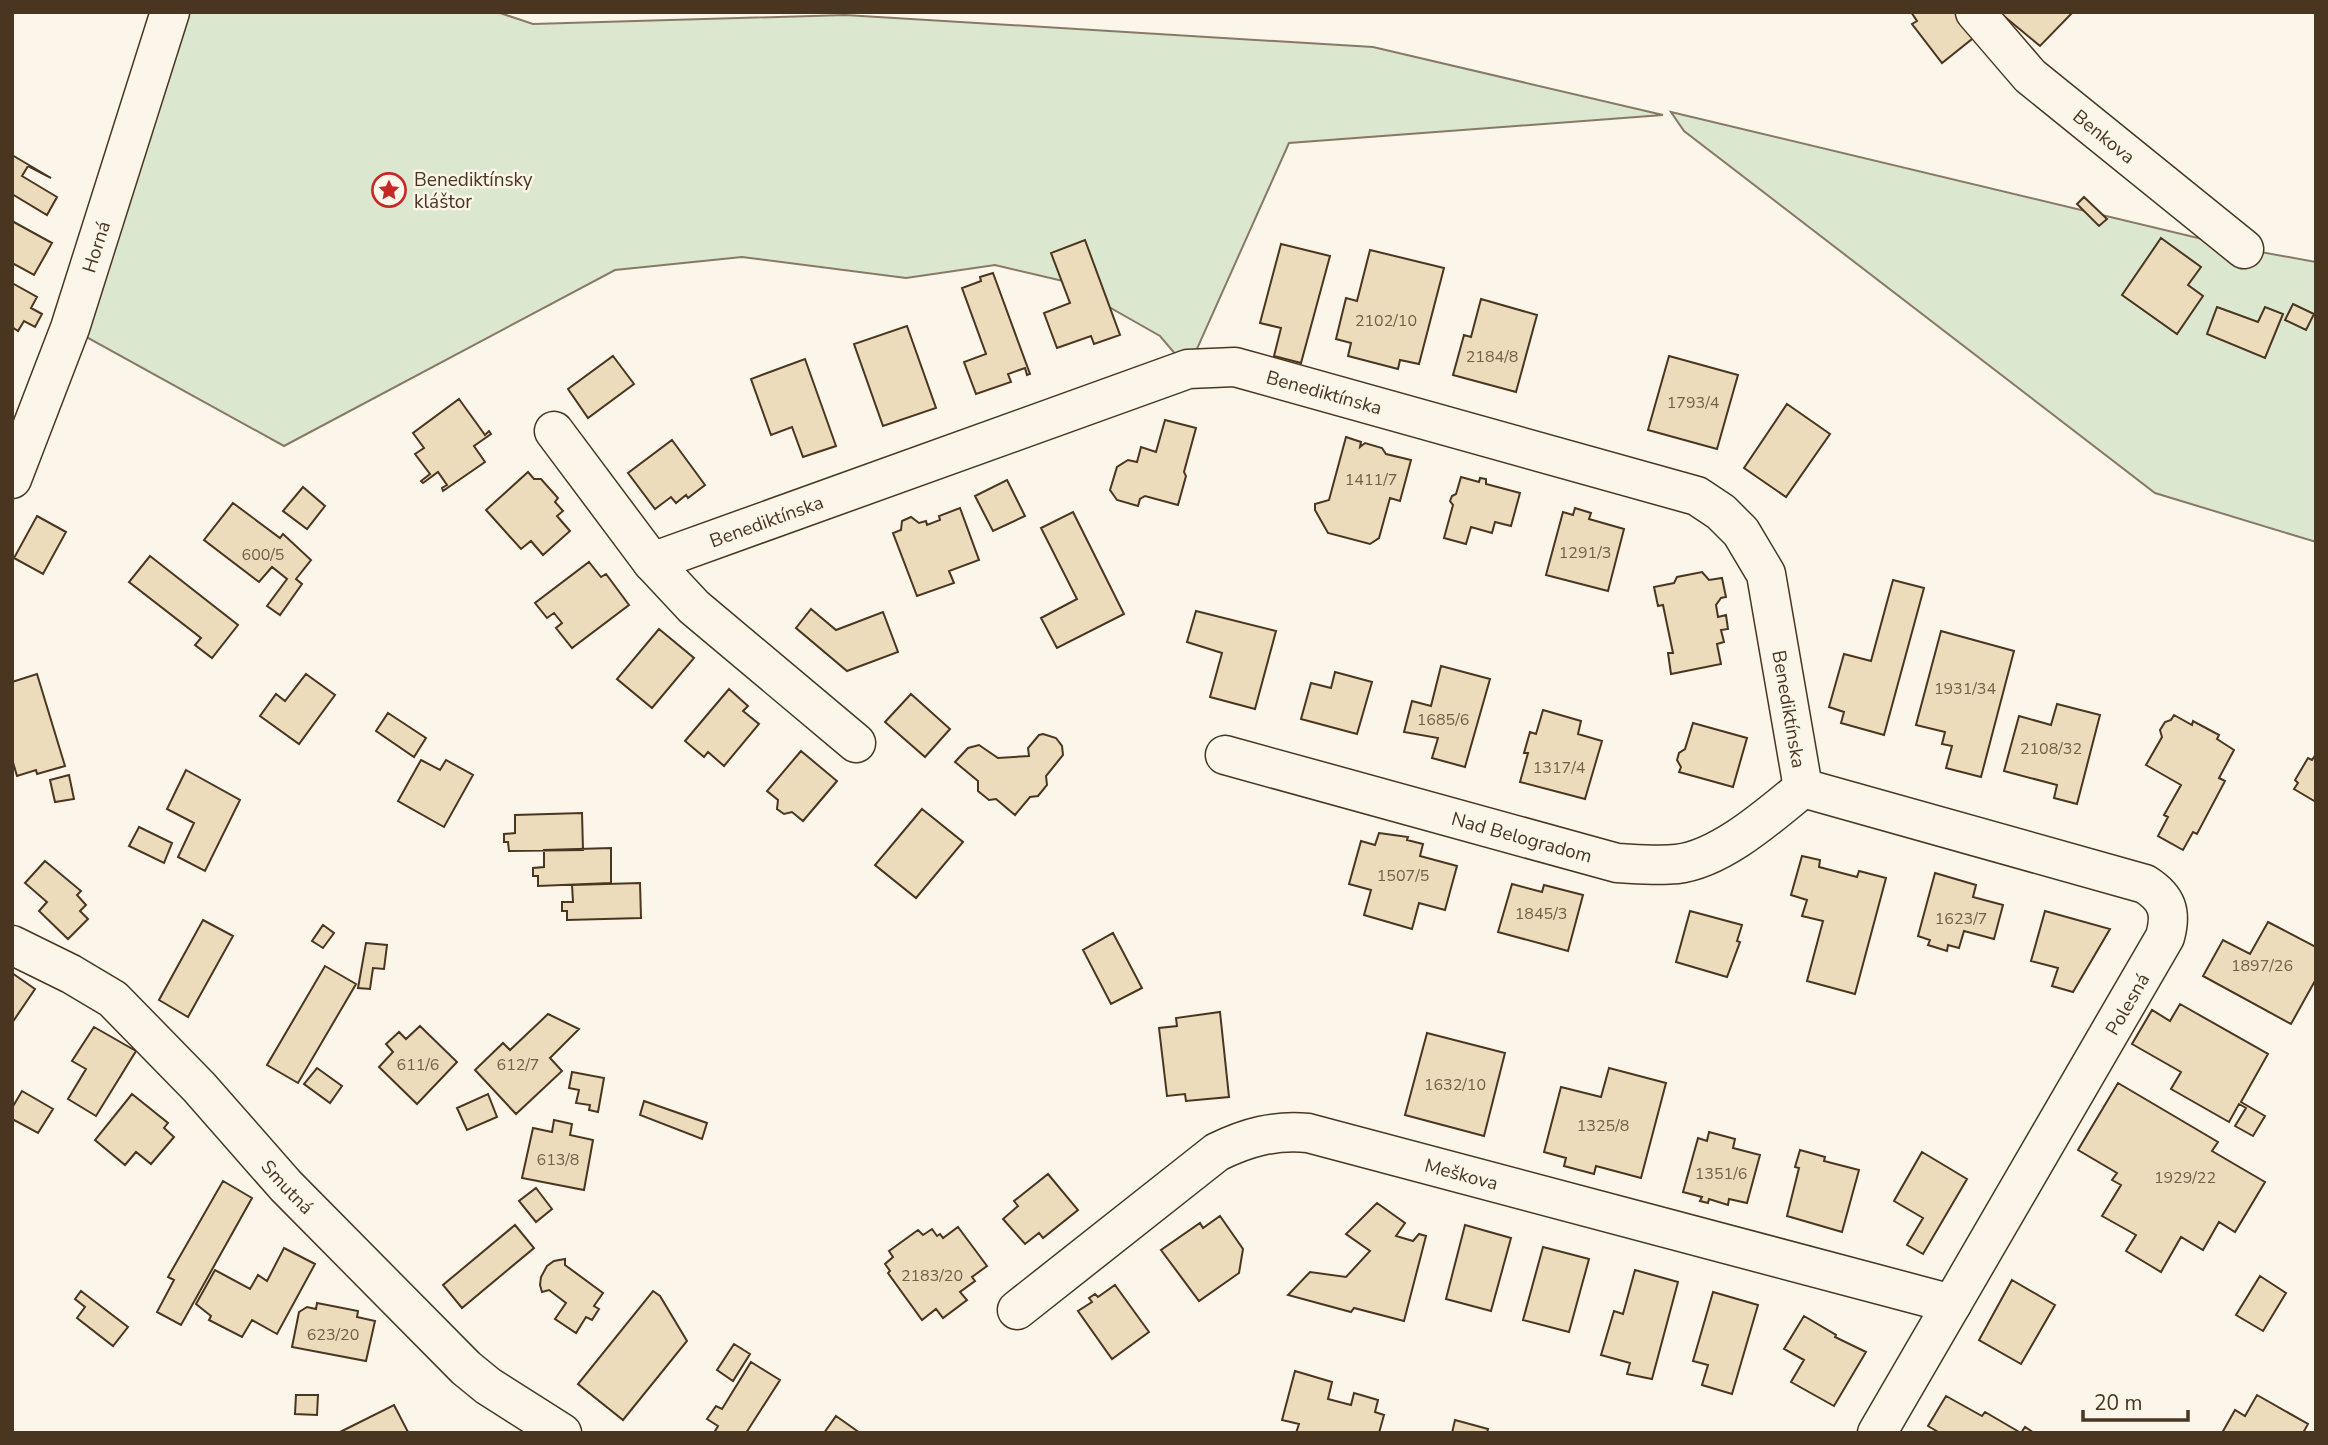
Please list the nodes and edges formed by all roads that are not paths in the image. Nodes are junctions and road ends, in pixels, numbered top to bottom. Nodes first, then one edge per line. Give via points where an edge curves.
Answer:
1 (170, 12) edge
2 (1975, 12) edge
3 (2244, 249) dead end
4 (554, 431) dead end
5 (12, 480) edge
6 (652, 562) junction
7 (856, 743) dead end
8 (1225, 755) dead end
9 (1803, 788) junction
10 (12, 945) edge
11 (1952, 1304) junction
12 (1017, 1310) dead end
13 (562, 1433) edge
14 (1877, 1433) edge

1 - 5 street, Horná via 70,328
2 - 3 street, Benkova via 2030,76
4 - 6 street
6 - 7 street via 694,607
6 - 9 street, Benediktínska via 1188,369 1235,367 1697,496 1721,512 1741,532 1766,574
8 - 9 street, Nad Belogradom via 1617,863 1649,865 1680,864 1715,851 1750,831
9 - 11 street, Polesná via 2145,884 2160,893 2167,908 2165,937
10 - 13 street, Smutná via 113,999 286,1186 466,1368
11 - 12 street, Meškova via 1321,1136 1285,1131 1239,1141 1217,1152
11 - 14 street, Polesná

